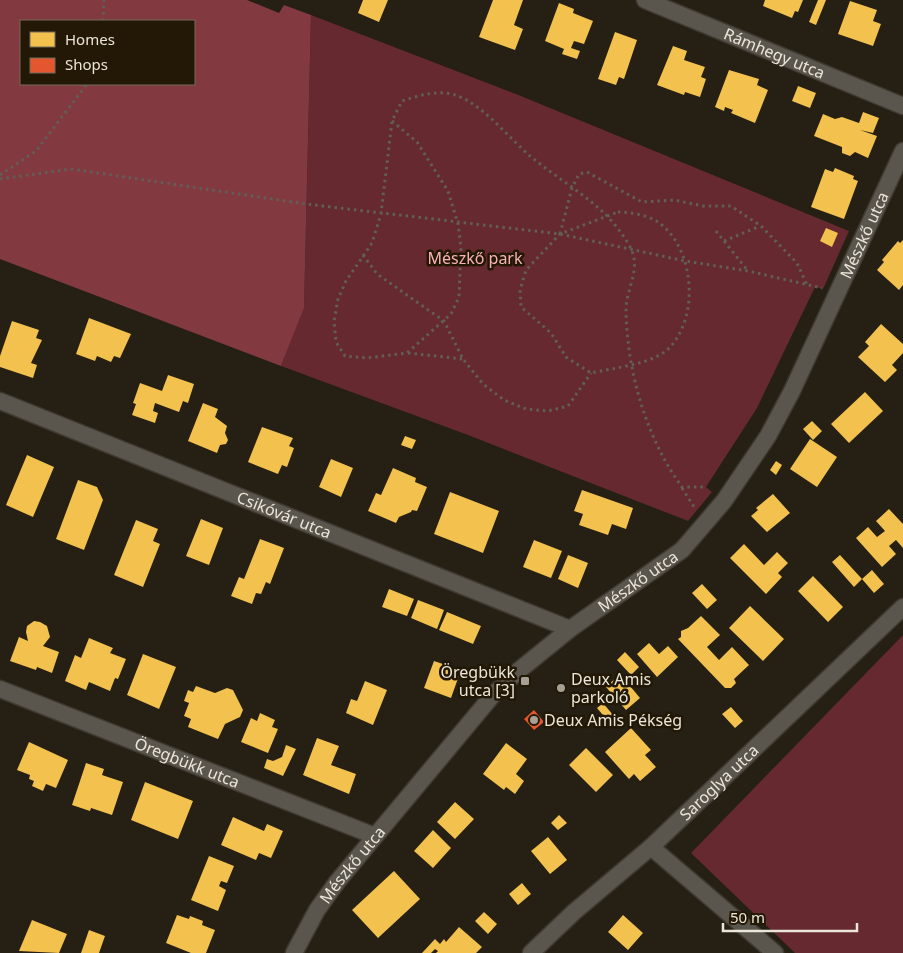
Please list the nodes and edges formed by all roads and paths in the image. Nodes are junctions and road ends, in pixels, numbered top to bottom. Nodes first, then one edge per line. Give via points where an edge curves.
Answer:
1 (104, 0) edge
2 (645, 0) edge
3 (103, 20) edge
4 (86, 85) edge
5 (903, 106) edge
6 (392, 121) junction
7 (903, 151) edge
8 (0, 177) edge
9 (572, 188) junction
10 (381, 214) junction
11 (606, 215) junction
12 (458, 224) junction
13 (761, 226) junction
14 (716, 231) dead end
15 (560, 234) junction
16 (724, 241) junction
17 (632, 250) junction
18 (363, 255) junction
19 (685, 261) junction
20 (748, 271) junction
21 (808, 286) junction
22 (823, 289) dead end
23 (444, 321) junction
24 (407, 353) junction
25 (463, 359) junction
26 (633, 363) junction
27 (591, 373) junction
28 (0, 401) edge
29 (705, 487) dead end
30 (682, 488) junction
31 (705, 525) junction
32 (903, 607) edge
33 (570, 629) junction
34 (0, 688) edge
35 (375, 836) junction
36 (651, 847) junction
37 (294, 953) edge
38 (531, 953) edge
39 (775, 953) edge

1 - 3 path
2 - 5 street, Rámhegy utca
4 - 8 path via 36,151
6 - 9 path via 402,101 438,92 458,96
6 - 10 path
6 - 12 path via 417,142 434,167 448,191
7 - 31 street, Mészkő utca via 768,436
8 - 10 path via 71,169
9 - 11 path
9 - 13 path via 578,174 587,172 642,202 674,200 703,206 731,206
9 - 15 path
10 - 12 path
10 - 18 path via 372,243
11 - 15 path
11 - 17 path
11 - 19 path via 628,212 658,222 672,237
12 - 15 path
12 - 23 path via 460,297
13 - 16 path
13 - 21 path via 797,263
14 - 16 path
15 - 17 path
15 - 27 path via 526,270 520,290 521,307 550,333 566,357
16 - 20 path
17 - 19 path
17 - 26 path via 636,264 626,307
18 - 23 path via 376,274
18 - 24 path via 338,299 334,321 336,342 345,356 366,358
19 - 20 path
19 - 26 path via 687,307 682,327 671,347 656,358
20 - 21 path
21 - 22 path
23 - 24 path
23 - 25 path
24 - 25 path
25 - 27 path via 483,384 504,400 526,409 548,411 568,406
26 - 27 path
26 - 30 path via 641,405 653,440
28 - 33 street, Csikóvár utca
29 - 30 path
30 - 31 path
31 - 33 street, Mészkő utca via 682,550
32 - 36 street, Saroglya utca
33 - 35 street, Mészkő utca via 492,696
34 - 35 street, Öregbükk utca
35 - 37 street, Mészkő utca via 317,910
36 - 38 street, Saroglya utca
36 - 39 street

